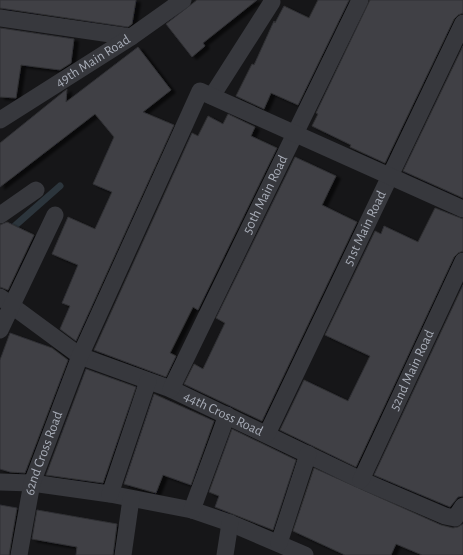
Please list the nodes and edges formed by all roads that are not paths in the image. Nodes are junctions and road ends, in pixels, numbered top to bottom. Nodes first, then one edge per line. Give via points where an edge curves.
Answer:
1 (184, 0) edge
2 (360, 0) edge
3 (272, 2) dead end
4 (0, 18) edge
5 (463, 23) edge
6 (131, 37) junction
7 (212, 96) junction
8 (2, 116) edge
9 (294, 133) junction
10 (390, 177) junction
11 (36, 190) dead end
12 (463, 209) edge
13 (0, 215) edge
14 (56, 215) dead end
15 (463, 261) edge
16 (6, 301) edge
17 (0, 330) edge
18 (80, 356) junction
19 (148, 381) junction
20 (171, 389) junction
21 (227, 415) junction
22 (267, 434) junction
23 (308, 454) junction
24 (361, 480) junction
25 (0, 482) edge
26 (32, 484) junction
27 (110, 494) junction
28 (131, 499) junction
29 (192, 510) junction
30 (459, 512) edge
31 (230, 523) junction
32 (278, 543) junction
33 (19, 555) edge
34 (123, 555) edge
35 (225, 555) edge
36 (305, 555) edge

1 - 6 street, 49th Main Road
2 - 9 street, 50th Main Road
3 - 7 street
4 - 6 street
5 - 10 street, 51st Main Road
6 - 8 street, 49th Main Road
7 - 9 street
7 - 18 street, 62nd Cross Road via 200,91
9 - 10 street
9 - 20 street, 50th Main Road
10 - 12 street
10 - 22 street, 51st Main Road
11 - 13 street
14 - 16 street
15 - 24 street, 52nd Main Road
16 - 17 street
16 - 18 street, 44th Cross Road
18 - 19 street, 44th Cross Road
18 - 26 street, 62nd Cross Road
19 - 20 street, 44th Cross Road
19 - 27 street
20 - 21 street, 44th Cross Road
21 - 22 street, 44th Cross Road
21 - 29 street
22 - 23 street, 44th Cross Road
23 - 24 street, 44th Cross Road
23 - 32 street
24 - 30 street, 44th Cross Road via 445,516
25 - 26 street
26 - 27 street
26 - 33 street, 62nd Cross Road
27 - 28 street
28 - 29 street
28 - 34 street
29 - 31 street
31 - 32 street
31 - 35 street
32 - 36 street

